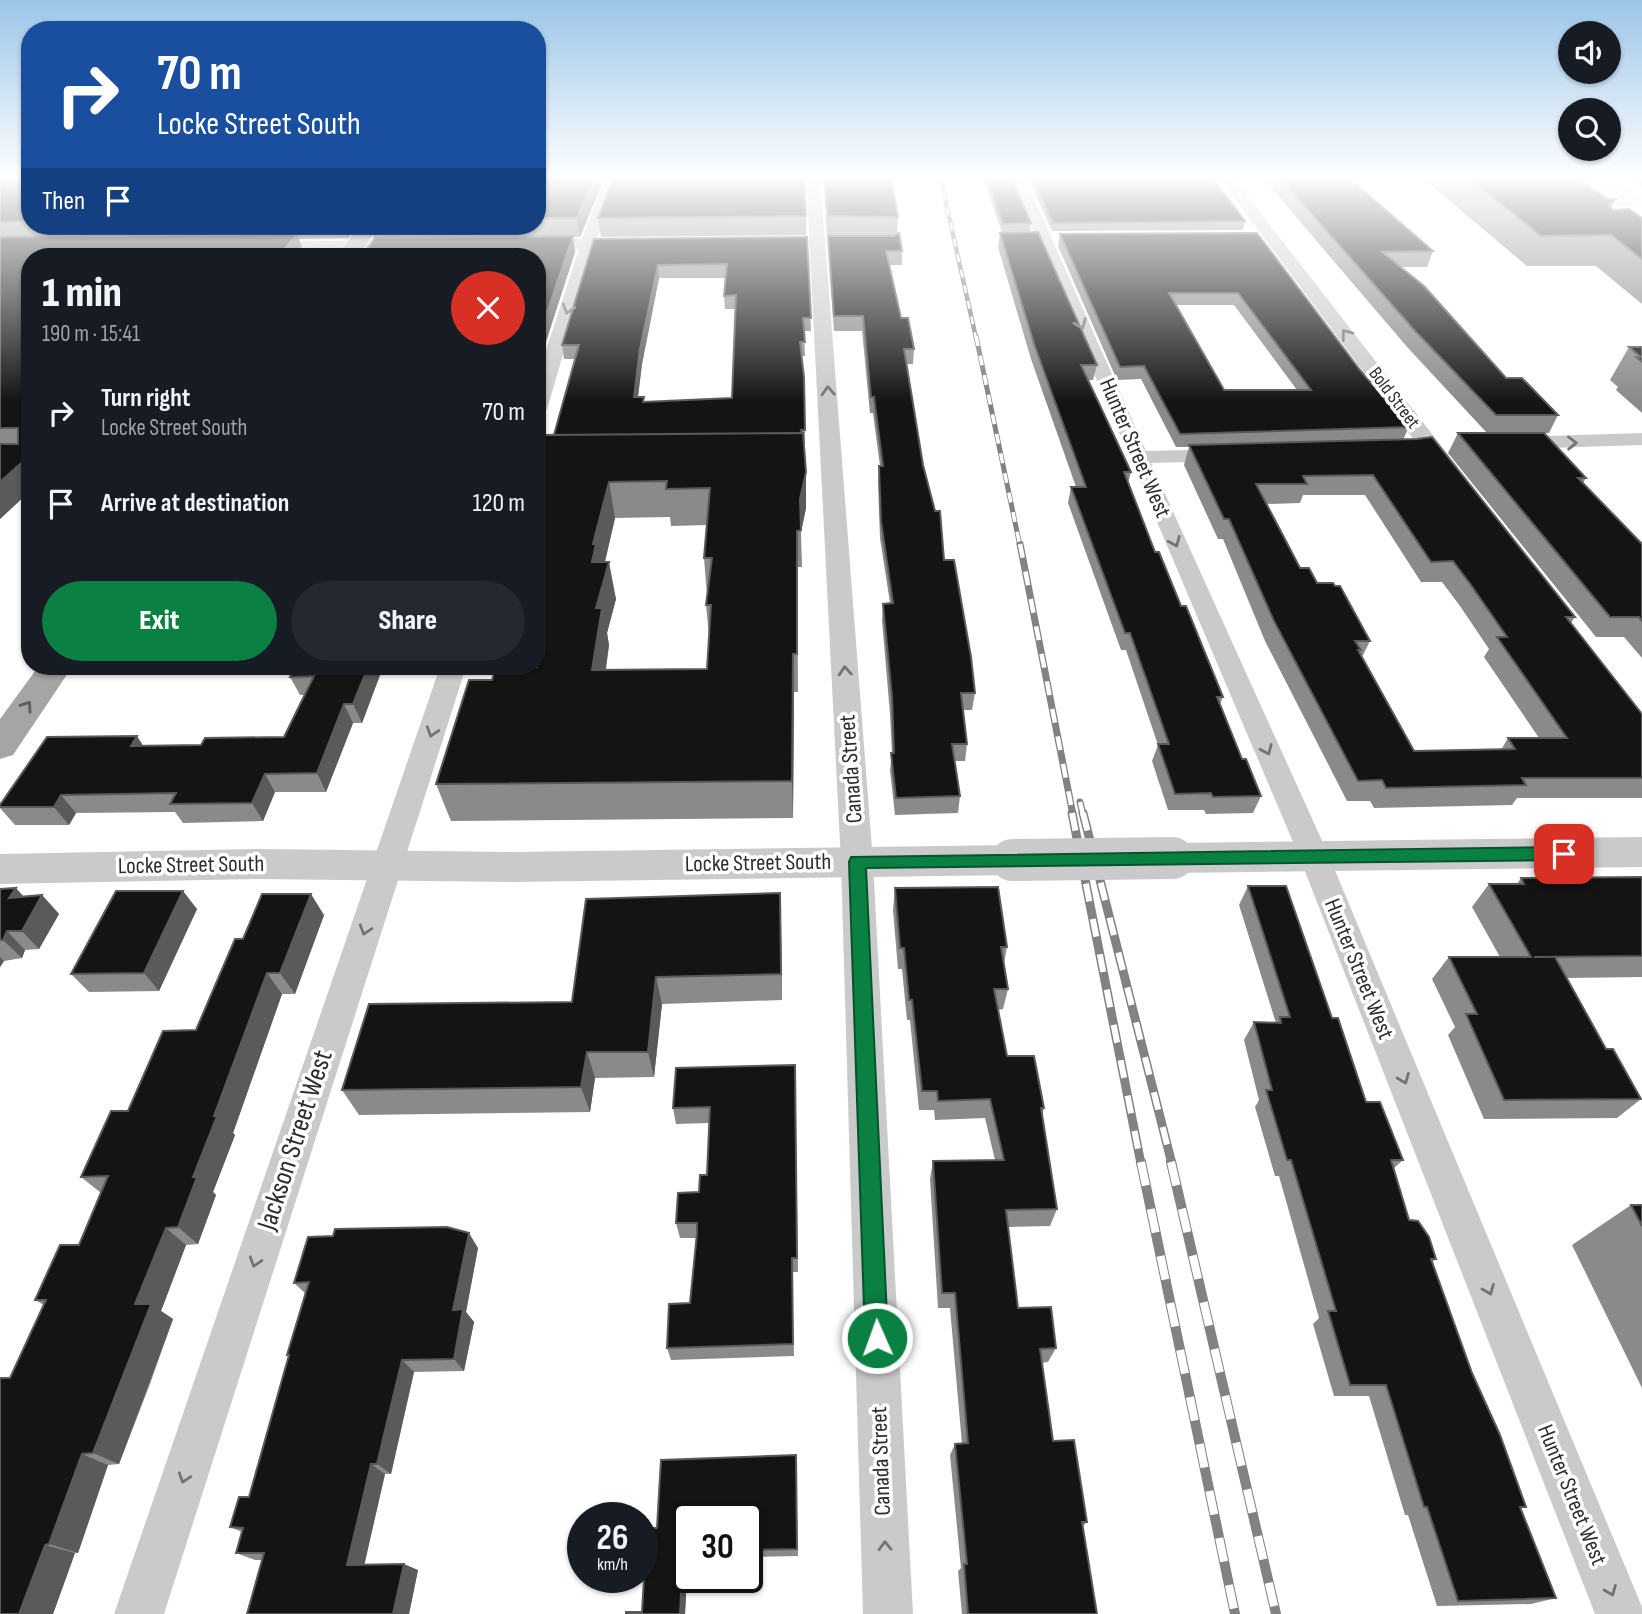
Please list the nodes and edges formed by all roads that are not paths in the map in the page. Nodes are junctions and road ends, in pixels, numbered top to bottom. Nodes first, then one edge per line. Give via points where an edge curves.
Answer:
1 (586, 251) edge
2 (819, 251) edge
3 (1057, 251) edge
4 (1274, 251) edge
5 (546, 380) edge
6 (1642, 439) edge
7 (1459, 443) edge
8 (1499, 443) edge
9 (1419, 449) junction
10 (1246, 454) edge
11 (1138, 457) junction
12 (804, 459) edge
13 (838, 459) junction
14 (1466, 492) edge
15 (49, 675) edge
16 (450, 675) edge
17 (0, 746) edge
18 (1642, 852) edge
19 (1314, 856) junction
20 (857, 862) junction
21 (386, 865) junction
22 (0, 869) edge
23 (139, 1614) edge
24 (888, 1614) edge
25 (1620, 1614) edge

1 -> 5 street
13 -> 2 street, Canada Street
3 -> 11 street, Hunter Street West
9 -> 4 street, Bold Street
8 -> 6 street
7 - 9 street
9 - 14 street, Bold Street
10 - 11 street
11 -> 19 street, Hunter Street West
12 - 13 street
20 -> 13 street, Canada Street
17 -> 15 main road
16 -> 21 street, Jackson Street West
18 - 19 street, Locke Street South
19 - 20 street, Locke Street South, bridge
19 -> 25 street, Hunter Street West
20 - 21 street, Locke Street South
24 -> 20 street, Canada Street
21 - 22 street, Locke Street South
21 -> 23 street, Jackson Street West

